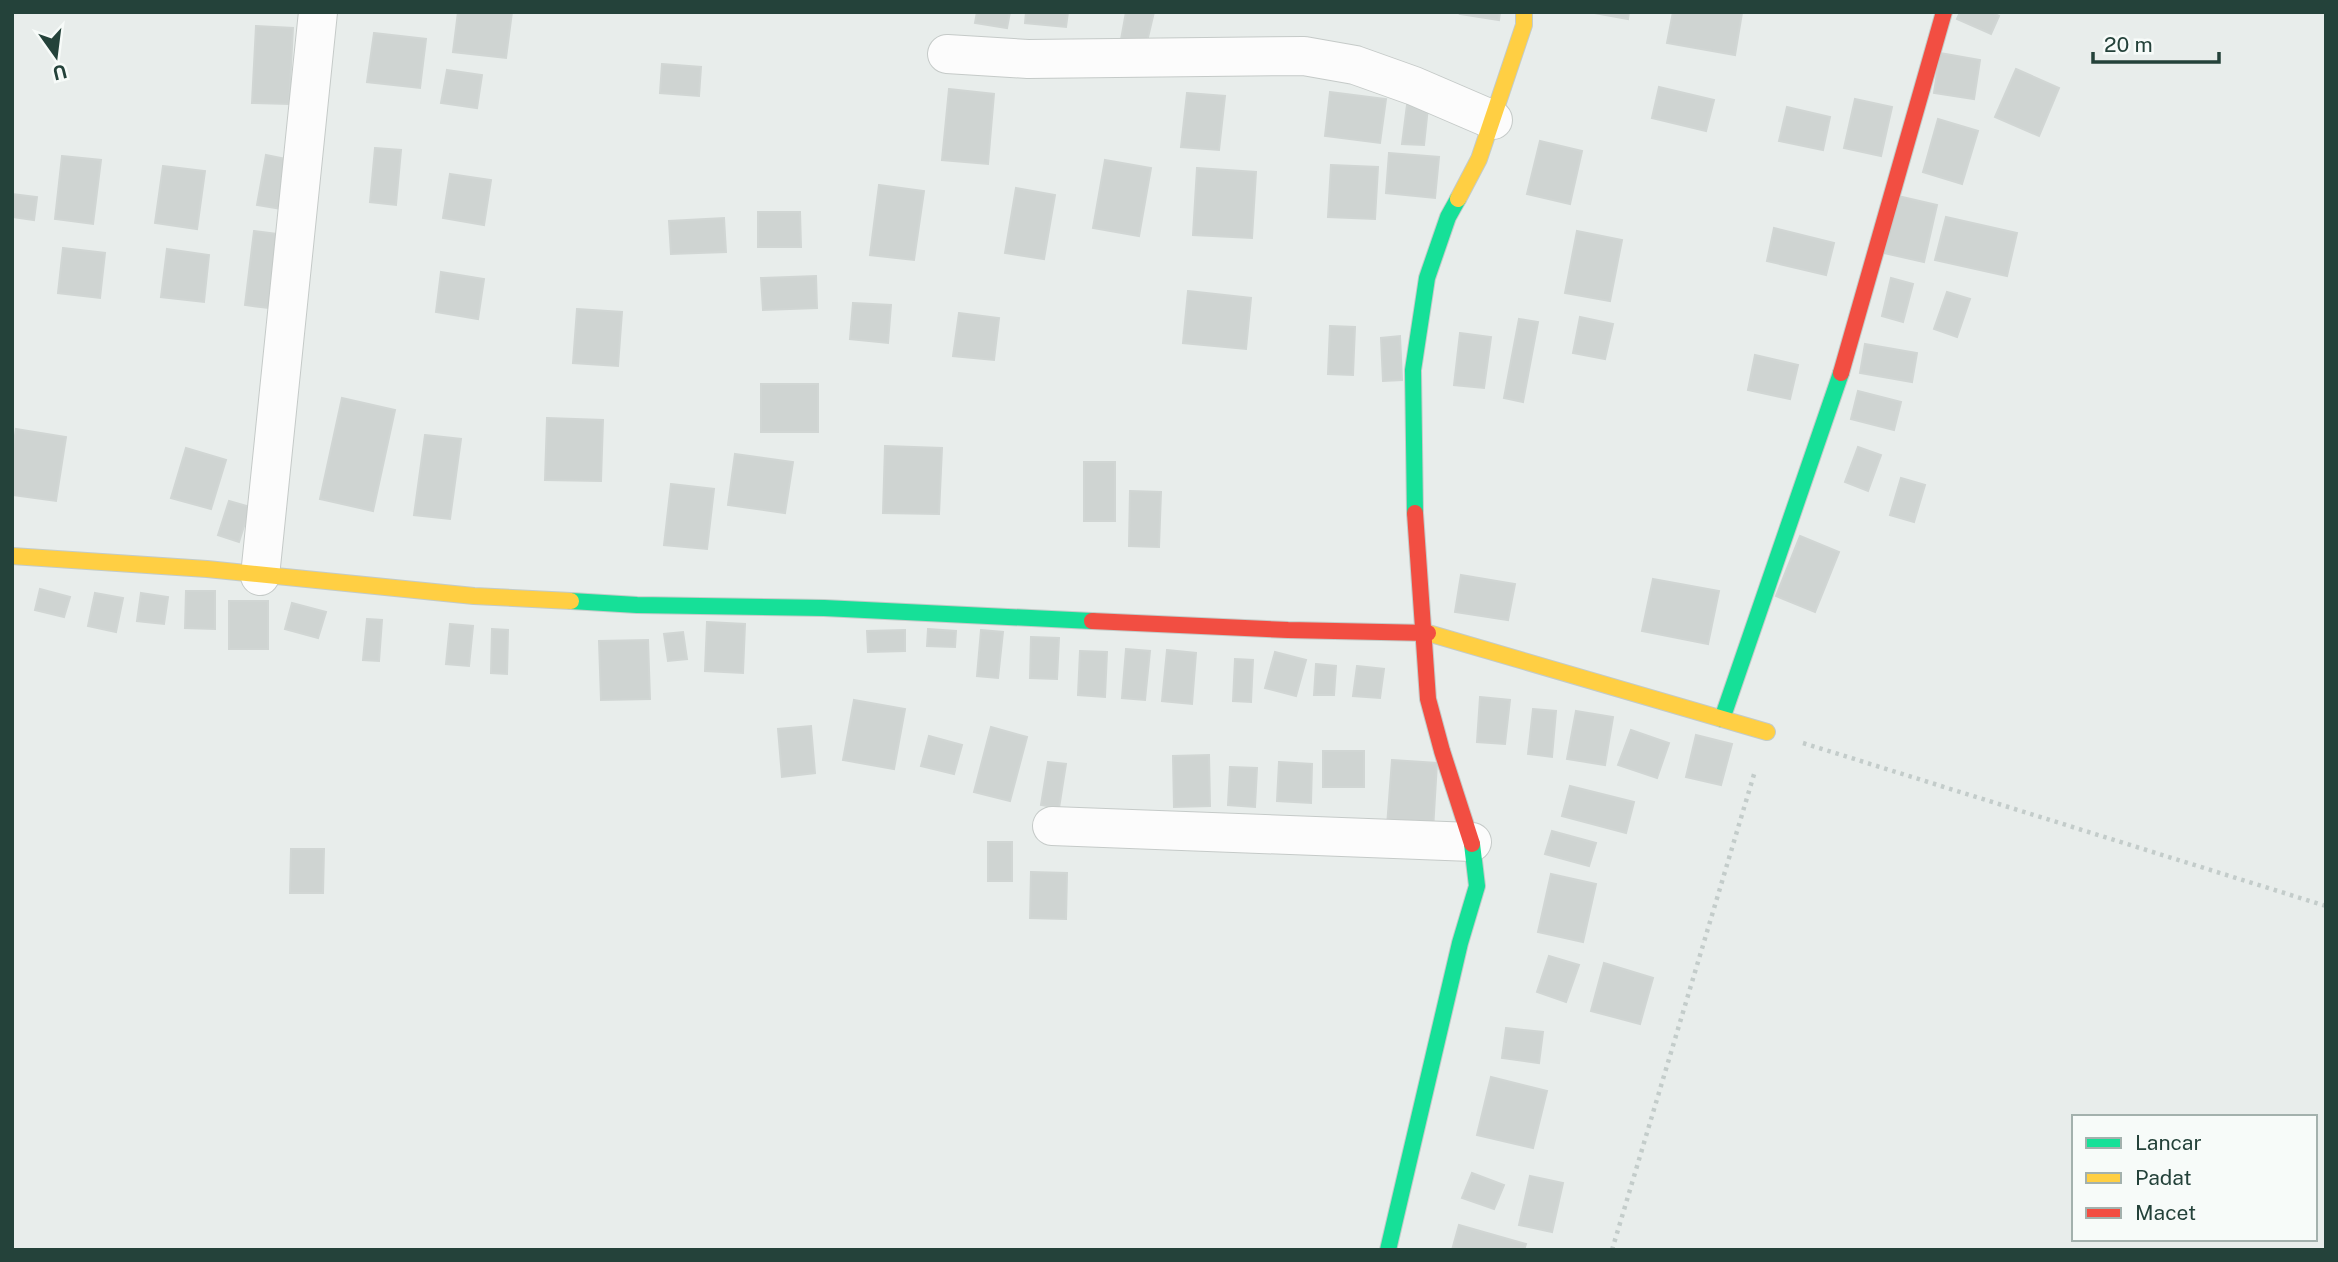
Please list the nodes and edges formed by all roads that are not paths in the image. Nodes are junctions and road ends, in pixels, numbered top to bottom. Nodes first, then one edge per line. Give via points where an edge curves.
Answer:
1 (318, 12) edge
2 (1524, 12) edge
3 (1944, 12) edge
4 (947, 54) dead end
5 (1493, 120) junction
6 (12, 556) edge
7 (260, 576) junction
8 (1422, 631) junction
9 (1722, 719) junction
10 (1767, 732) road end
11 (1052, 826) dead end
12 (1472, 842) junction
13 (1388, 1250) edge

1 - 7 street
2 - 5 street via 1524,25
3 - 9 street via 1839,381
4 - 5 street via 1028,59 1304,56 1355,65
5 - 8 street via 1430,267 1413,370
6 - 7 street
7 - 8 street via 474,596 637,605
8 - 9 street
8 - 12 street via 1428,699
9 - 10 street
11 - 12 street
12 - 13 street via 1477,886

